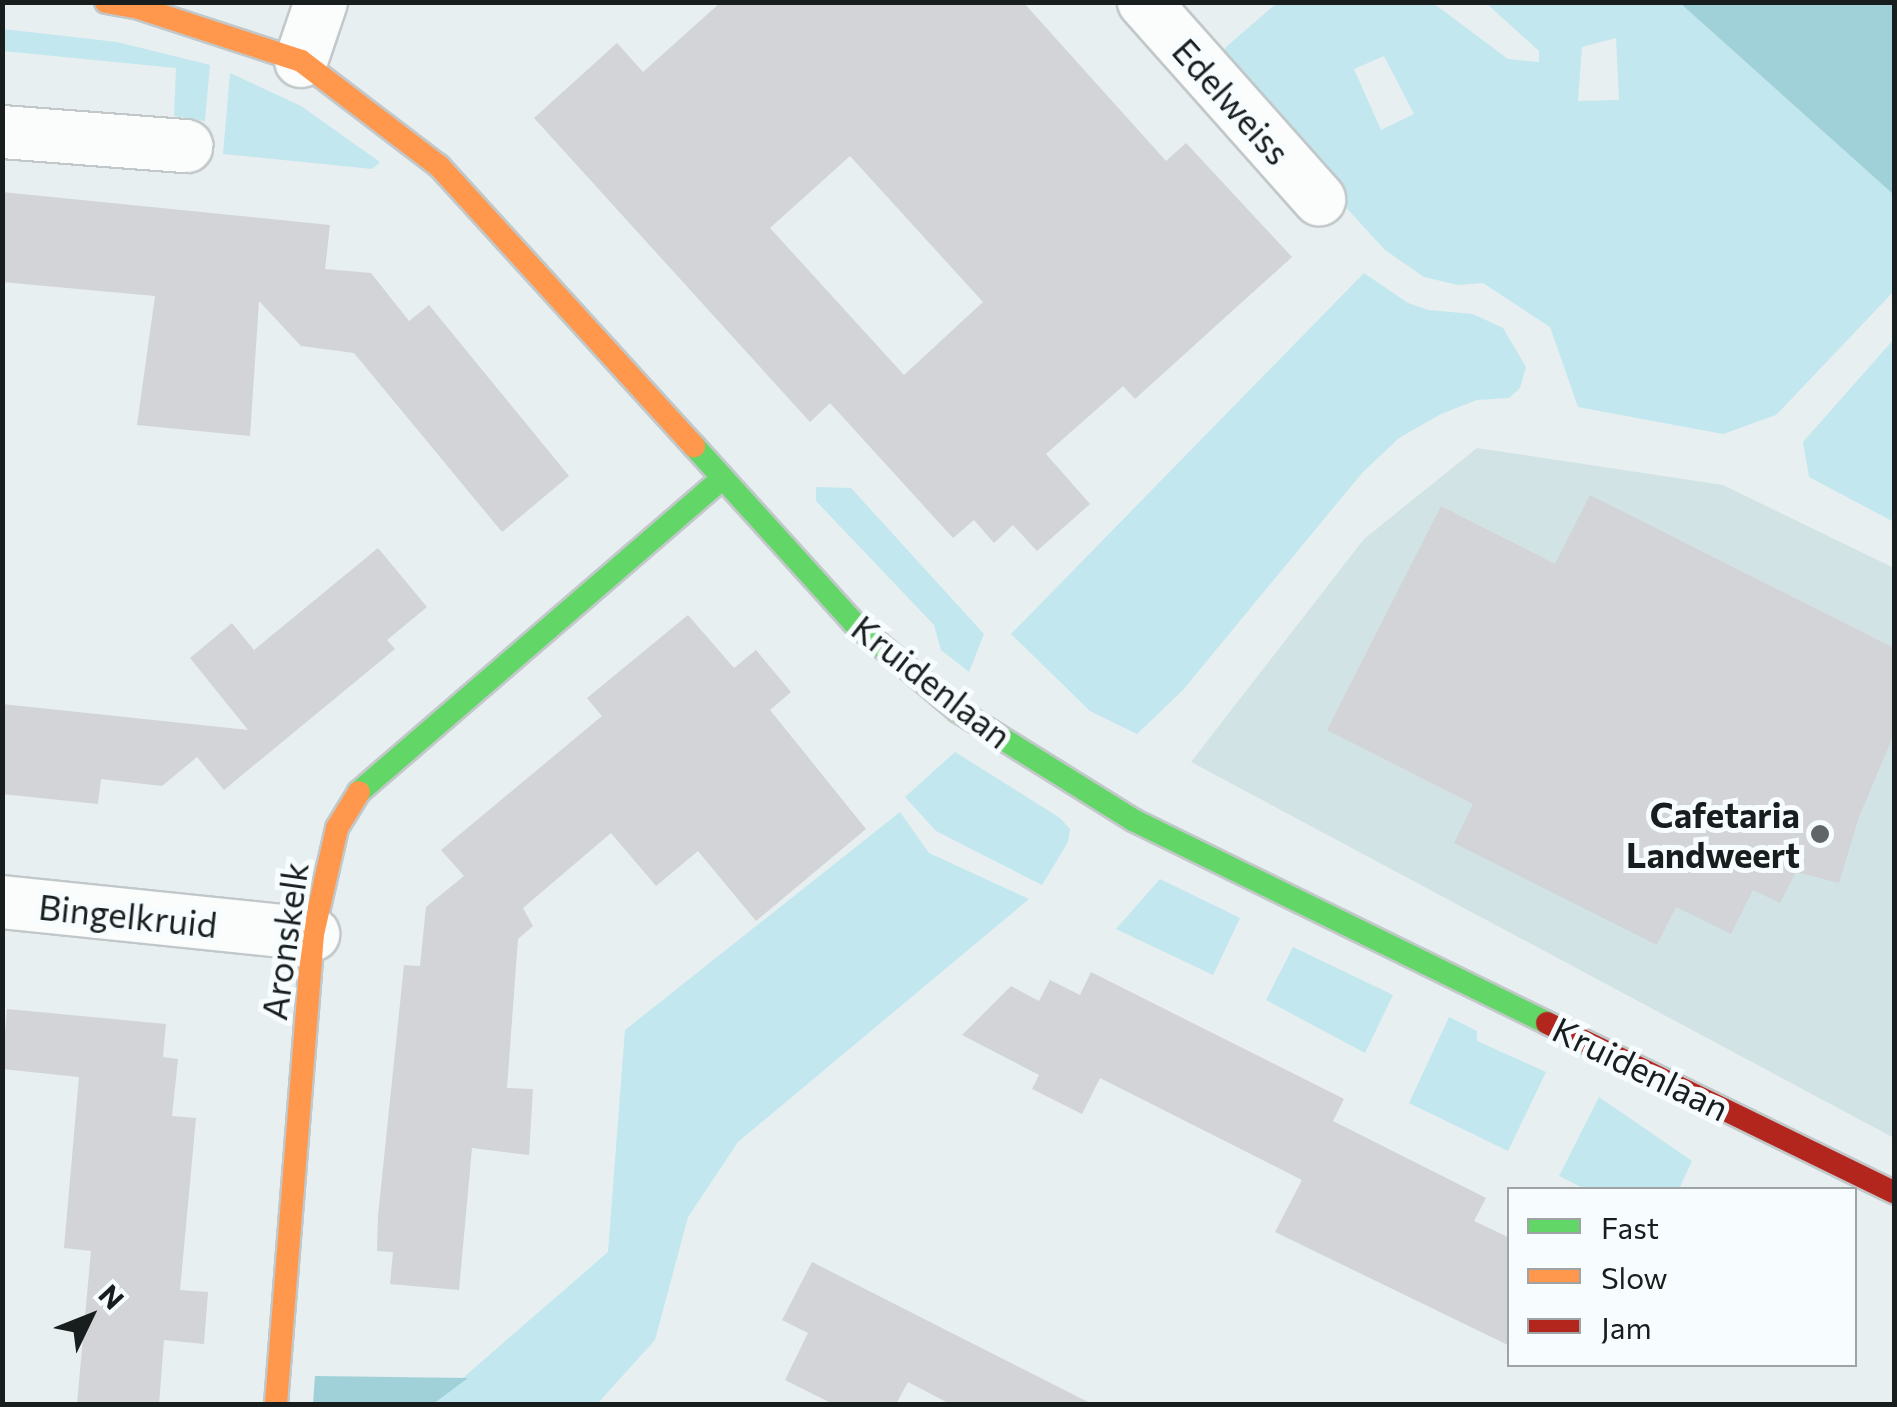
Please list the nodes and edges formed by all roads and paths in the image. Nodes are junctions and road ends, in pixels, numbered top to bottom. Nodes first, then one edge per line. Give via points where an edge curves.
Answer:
1 (106, 2) edge
2 (320, 2) edge
3 (1144, 2) edge
4 (301, 61) junction
5 (2, 132) edge
6 (186, 146) dead end
7 (1319, 199) dead end
8 (721, 479) junction
9 (2, 902) edge
10 (313, 934) junction
11 (1894, 1192) edge
12 (276, 1404) edge

1 - 4 street, Kruidenlaan
2 - 4 street
3 - 7 street, Edelweiss
4 - 8 street, Kruidenlaan via 439,166
5 - 6 street
8 - 10 street, Aronskelk via 363,786 337,828
8 - 11 street, Kruidenlaan via 854,623 943,699 1103,803
9 - 10 street, Bingelkruid
10 - 12 street, Aronskelk

